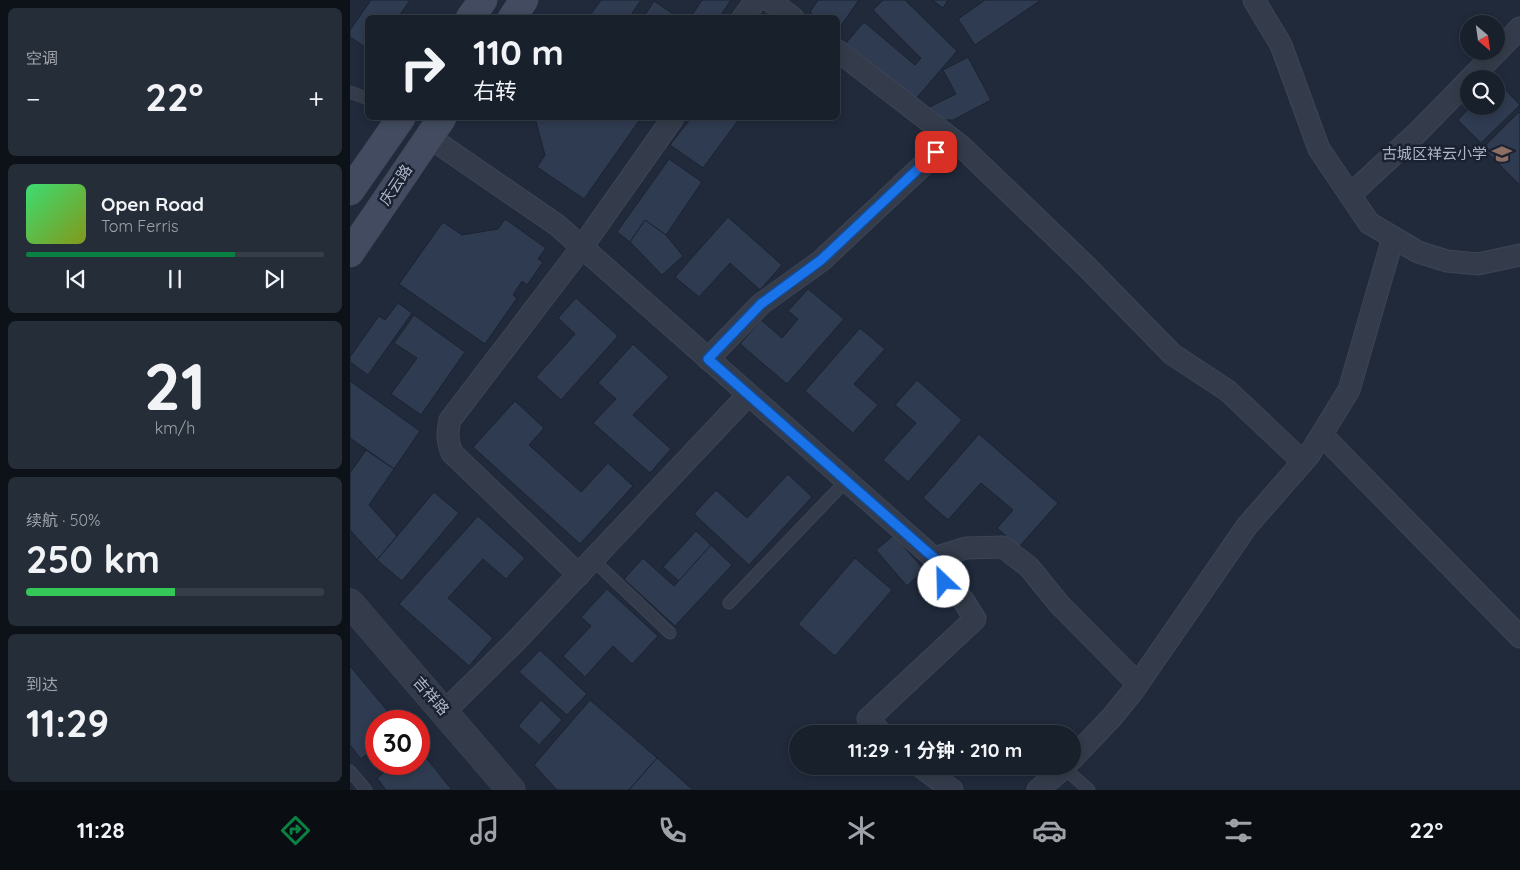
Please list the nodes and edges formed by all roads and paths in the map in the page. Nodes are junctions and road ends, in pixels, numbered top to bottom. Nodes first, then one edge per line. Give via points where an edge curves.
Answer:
1 (483, 0) edge
2 (524, 0) edge
3 (756, 0) edge
4 (769, 0) edge
5 (1254, 0) edge
6 (472, 15) edge
7 (514, 15) edge
8 (746, 15) edge
9 (789, 15) edge
10 (1520, 28) edge
11 (840, 53) edge
12 (1480, 70) edge
13 (1460, 90) edge
14 (350, 92) edge
15 (365, 98) edge
16 (398, 120) edge
17 (672, 120) edge
18 (436, 127) edge
19 (951, 139) junction
20 (350, 191) edge
21 (1350, 195) junction
22 (1394, 238) junction
23 (582, 247) junction
24 (350, 253) edge
25 (1520, 255) edge
26 (708, 359) junction
27 (748, 395) junction
28 (1322, 435) junction
29 (1303, 462) junction
30 (846, 481) junction
31 (934, 558) junction
32 (586, 567) junction
33 (350, 603) edge
34 (729, 603) dead end
35 (670, 633) dead end
36 (1520, 637) edge
37 (1138, 684) junction
38 (444, 712) junction
39 (874, 725) edge
40 (1081, 749) edge
41 (350, 771) edge
42 (932, 775) edge
43 (1055, 775) edge
44 (1076, 775) edge
45 (366, 790) edge
46 (511, 790) edge
47 (952, 790) edge
48 (1038, 790) edge
49 (1089, 790) edge

1 - 6 main road
2 - 7 main road
3 - 8 street
4 - 9 street
5 - 21 street via 1281,44 1319,148
10 - 12 street
11 - 19 street
13 - 21 street
14 - 15 lane
16 - 20 main road
17 - 23 street
18 - 23 street
18 - 24 main road, 庆云路
19 - 26 street via 821,260 761,304
19 - 29 street via 1086,266 1172,354 1228,391
21 - 22 street via 1369,223
22 - 25 street via 1418,252 1462,263 1478,264
22 - 28 street via 1349,390
23 - 26 street
23 - 32 street via 450,420 447,439 452,453
26 - 27 street
27 - 30 street
27 - 32 street
28 - 29 street
28 - 36 street
29 - 37 street via 1247,526
30 - 31 street
30 - 34 lane
31 - 37 street via 966,548 1003,547 1029,567 1060,604
31 - 39 street via 944,582 963,600 975,619 868,719
32 - 35 lane
32 - 38 street
33 - 38 street, 吉祥路
37 - 40 street
38 - 46 street, 吉祥路
41 - 45 lane
42 - 47 street
43 - 48 street
44 - 49 lane

